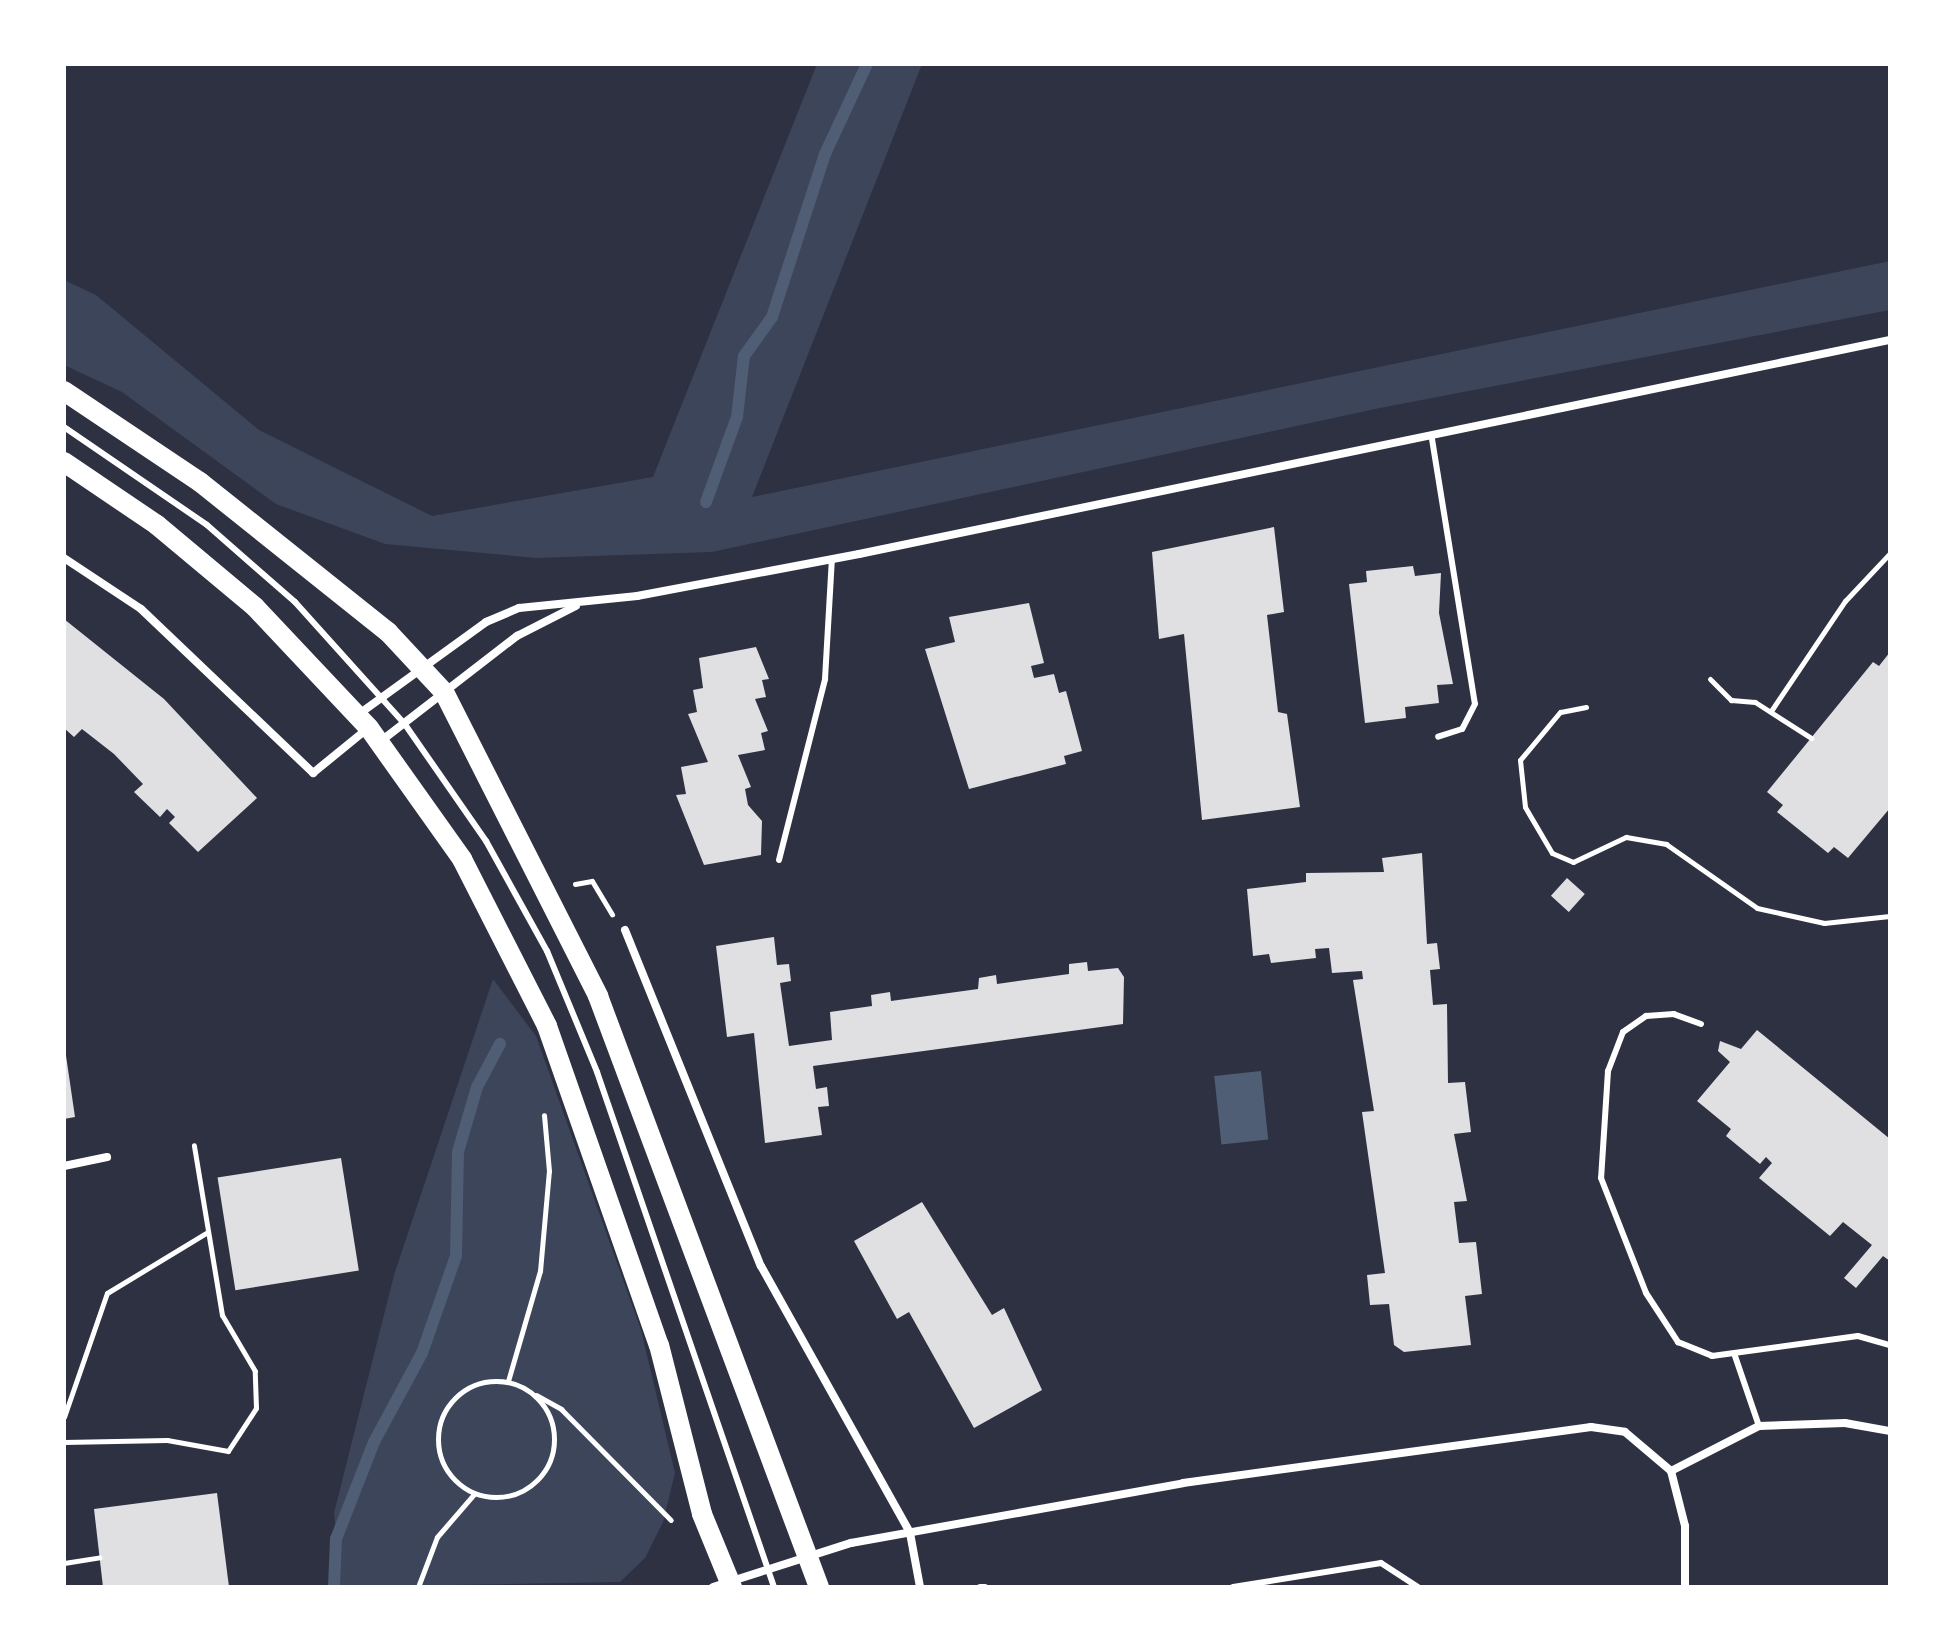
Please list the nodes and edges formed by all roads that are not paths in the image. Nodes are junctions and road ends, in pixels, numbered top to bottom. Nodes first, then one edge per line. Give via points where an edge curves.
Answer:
1 (1890, 340) edge
2 (64, 391) edge
3 (64, 427) edge
4 (1432, 439) junction
5 (64, 462) edge
6 (64, 558) edge
7 (832, 559) junction
8 (580, 604) junction
9 (424, 667) junction
10 (444, 692) junction
11 (383, 697) junction
12 (404, 723) junction
13 (369, 728) junction
14 (1438, 737) dead end
15 (779, 860) dead end
16 (625, 930) road end
17 (1701, 1024) dead end
18 (107, 1157) dead end
19 (64, 1166) edge
20 (1890, 1345) edge
21 (1735, 1356) junction
22 (1759, 1426) junction
23 (1890, 1431) edge
24 (1671, 1471) junction
25 (910, 1533) junction
26 (805, 1552) junction
27 (768, 1567) junction
28 (725, 1585) edge
29 (774, 1587) edge
30 (819, 1587) edge
31 (920, 1587) edge
32 (1233, 1587) edge
33 (1418, 1587) edge
34 (1685, 1587) edge

1 - 4 street
2 - 9 main road via 200,482
3 - 11 lane via 239,551
4 - 7 street
4 - 14 lane via 1475,704 1462,729
5 - 13 main road via 157,525 244,598
6 - 13 street via 141,609 313,773
7 - 8 street
7 - 15 lane via 825,679
8 - 9 street via 506,612
8 - 10 street via 524,631
9 - 10 main road
9 - 11 street
10 - 12 street
10 - 26 main road via 598,996
11 - 12 lane
11 - 13 street
12 - 13 street
12 - 27 lane via 519,895 572,1007 690,1326
13 - 28 main road via 462,859 547,1026 659,1345
16 - 25 street via 761,1266
17 - 21 lane via 1674,1014 1646,1016 1623,1032 1606,1085 1601,1178 1646,1293 1678,1342
18 - 19 street
20 - 21 lane via 1858,1336
21 - 22 lane
22 - 23 street via 1845,1423
22 - 24 street
24 - 25 street via 1625,1432 1591,1427 1183,1483
24 - 34 street via 1685,1526
25 - 26 street
25 - 31 street
26 - 27 street
26 - 30 main road
27 - 28 street
27 - 29 lane
32 - 33 lane via 1381,1563

